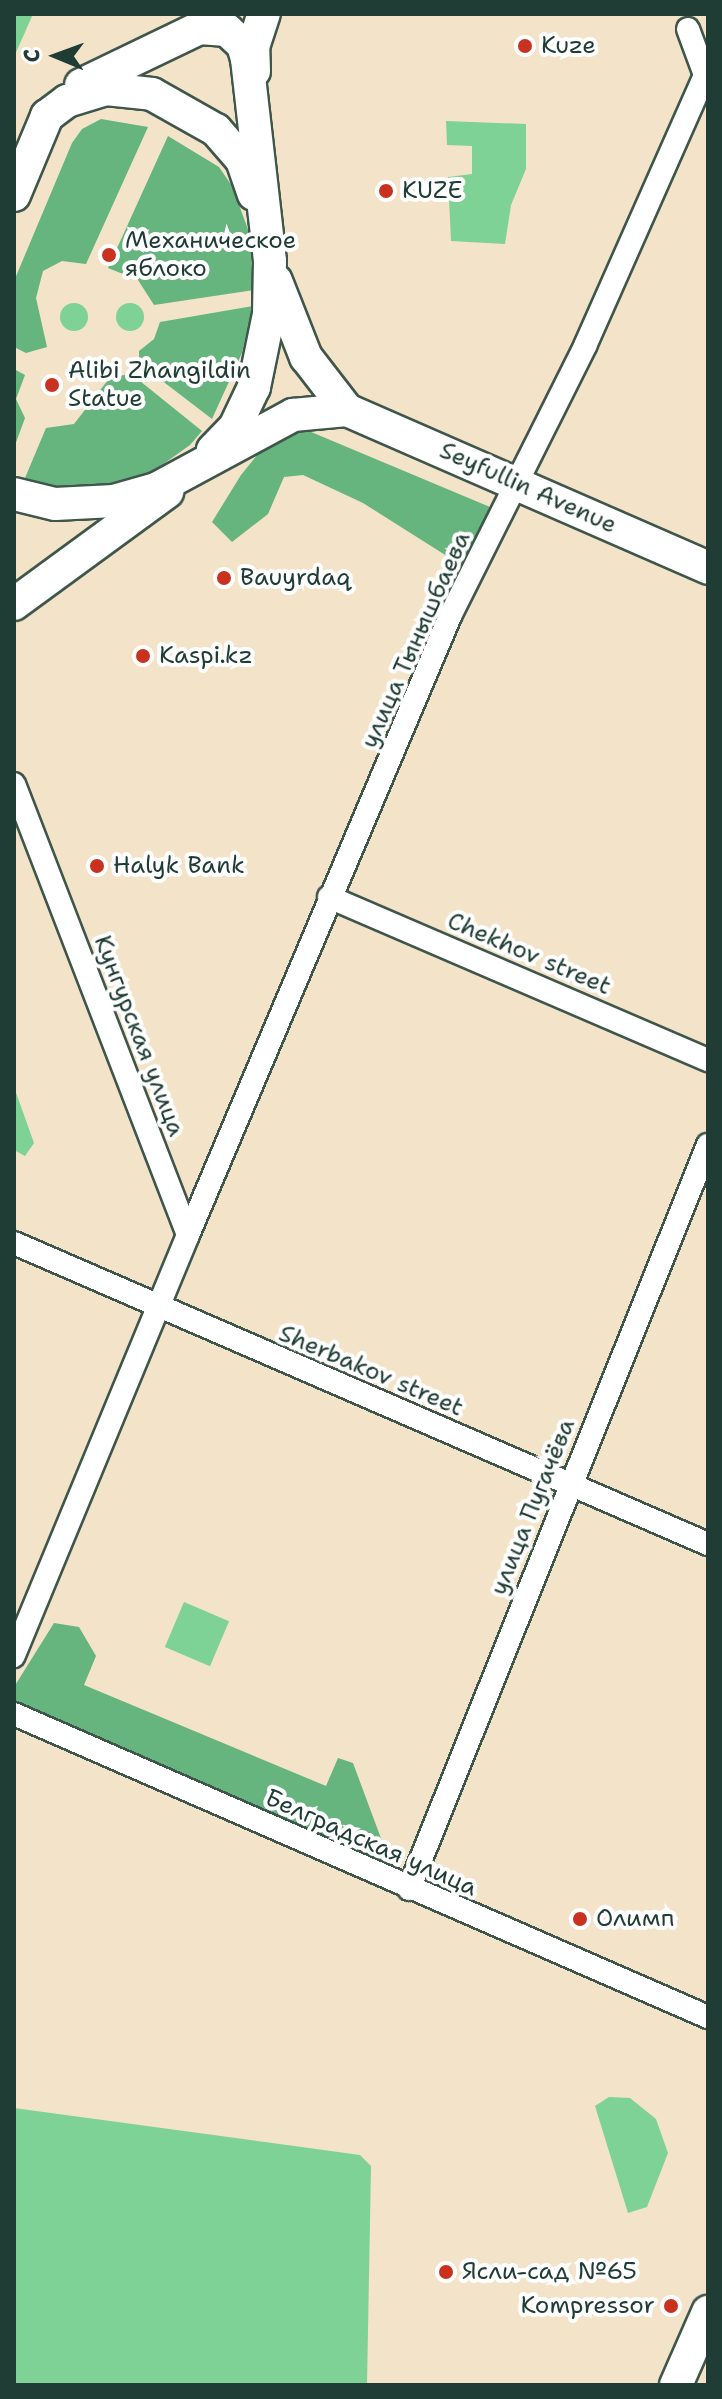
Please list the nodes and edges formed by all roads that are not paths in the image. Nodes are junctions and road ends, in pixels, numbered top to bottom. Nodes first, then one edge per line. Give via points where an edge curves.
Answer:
1 (229, 14) edge
2 (264, 14) edge
3 (199, 28) junction
4 (688, 29) dead end
5 (706, 76) edge
6 (254, 95) junction
7 (47, 116) junction
8 (14, 195) edge
9 (270, 261) junction
10 (347, 410) junction
11 (196, 467) junction
12 (519, 482) junction
13 (14, 494) edge
14 (708, 568) edge
15 (14, 604) edge
16 (14, 784) edge
17 (329, 897) junction
18 (708, 1060) edge
19 (708, 1145) edge
20 (188, 1235) junction
21 (14, 1243) edge
22 (158, 1305) junction
23 (570, 1486) junction
24 (708, 1544) edge
25 (14, 1656) edge
26 (14, 1714) edge
27 (409, 1889) junction
28 (708, 2017) edge
29 (708, 2312) edge
30 (676, 2385) edge

1 - 3 main road
2 - 6 main road via 253,47
3 - 6 main road via 216,27 236,36
3 - 7 main road via 76,87
4 - 5 street, улица Тынышбаева
5 - 12 street, улица Тынышбаева
6 - 9 main road
7 - 8 main road
7 - 9 main road via 67,101 106,89 152,94 190,113 216,130 242,160
9 - 10 main road, Seyfullin Avenue via 306,357
9 - 11 main road via 269,314 254,387 235,427
10 - 11 main road, Seyfullin Avenue via 293,415
10 - 12 main road, Seyfullin Avenue
11 - 13 main road via 156,489 114,501 66,504
11 - 15 main road via 113,536
12 - 14 main road, Seyfullin Avenue
12 - 17 street, улица Тынышбаева via 451,614
16 - 20 street, Кунгурская улица
17 - 18 street, Chekhov street
17 - 20 street, улица Тынышбаева
19 - 23 street, улица Пугачёва
20 - 22 street
21 - 22 street, Sherbakov street
22 - 23 street, Sherbakov street
22 - 25 street
23 - 24 street, Sherbakov street
23 - 27 street, улица Пугачёва
26 - 27 street, Белградская улица
27 - 28 street, Белградская улица
29 - 30 main road

